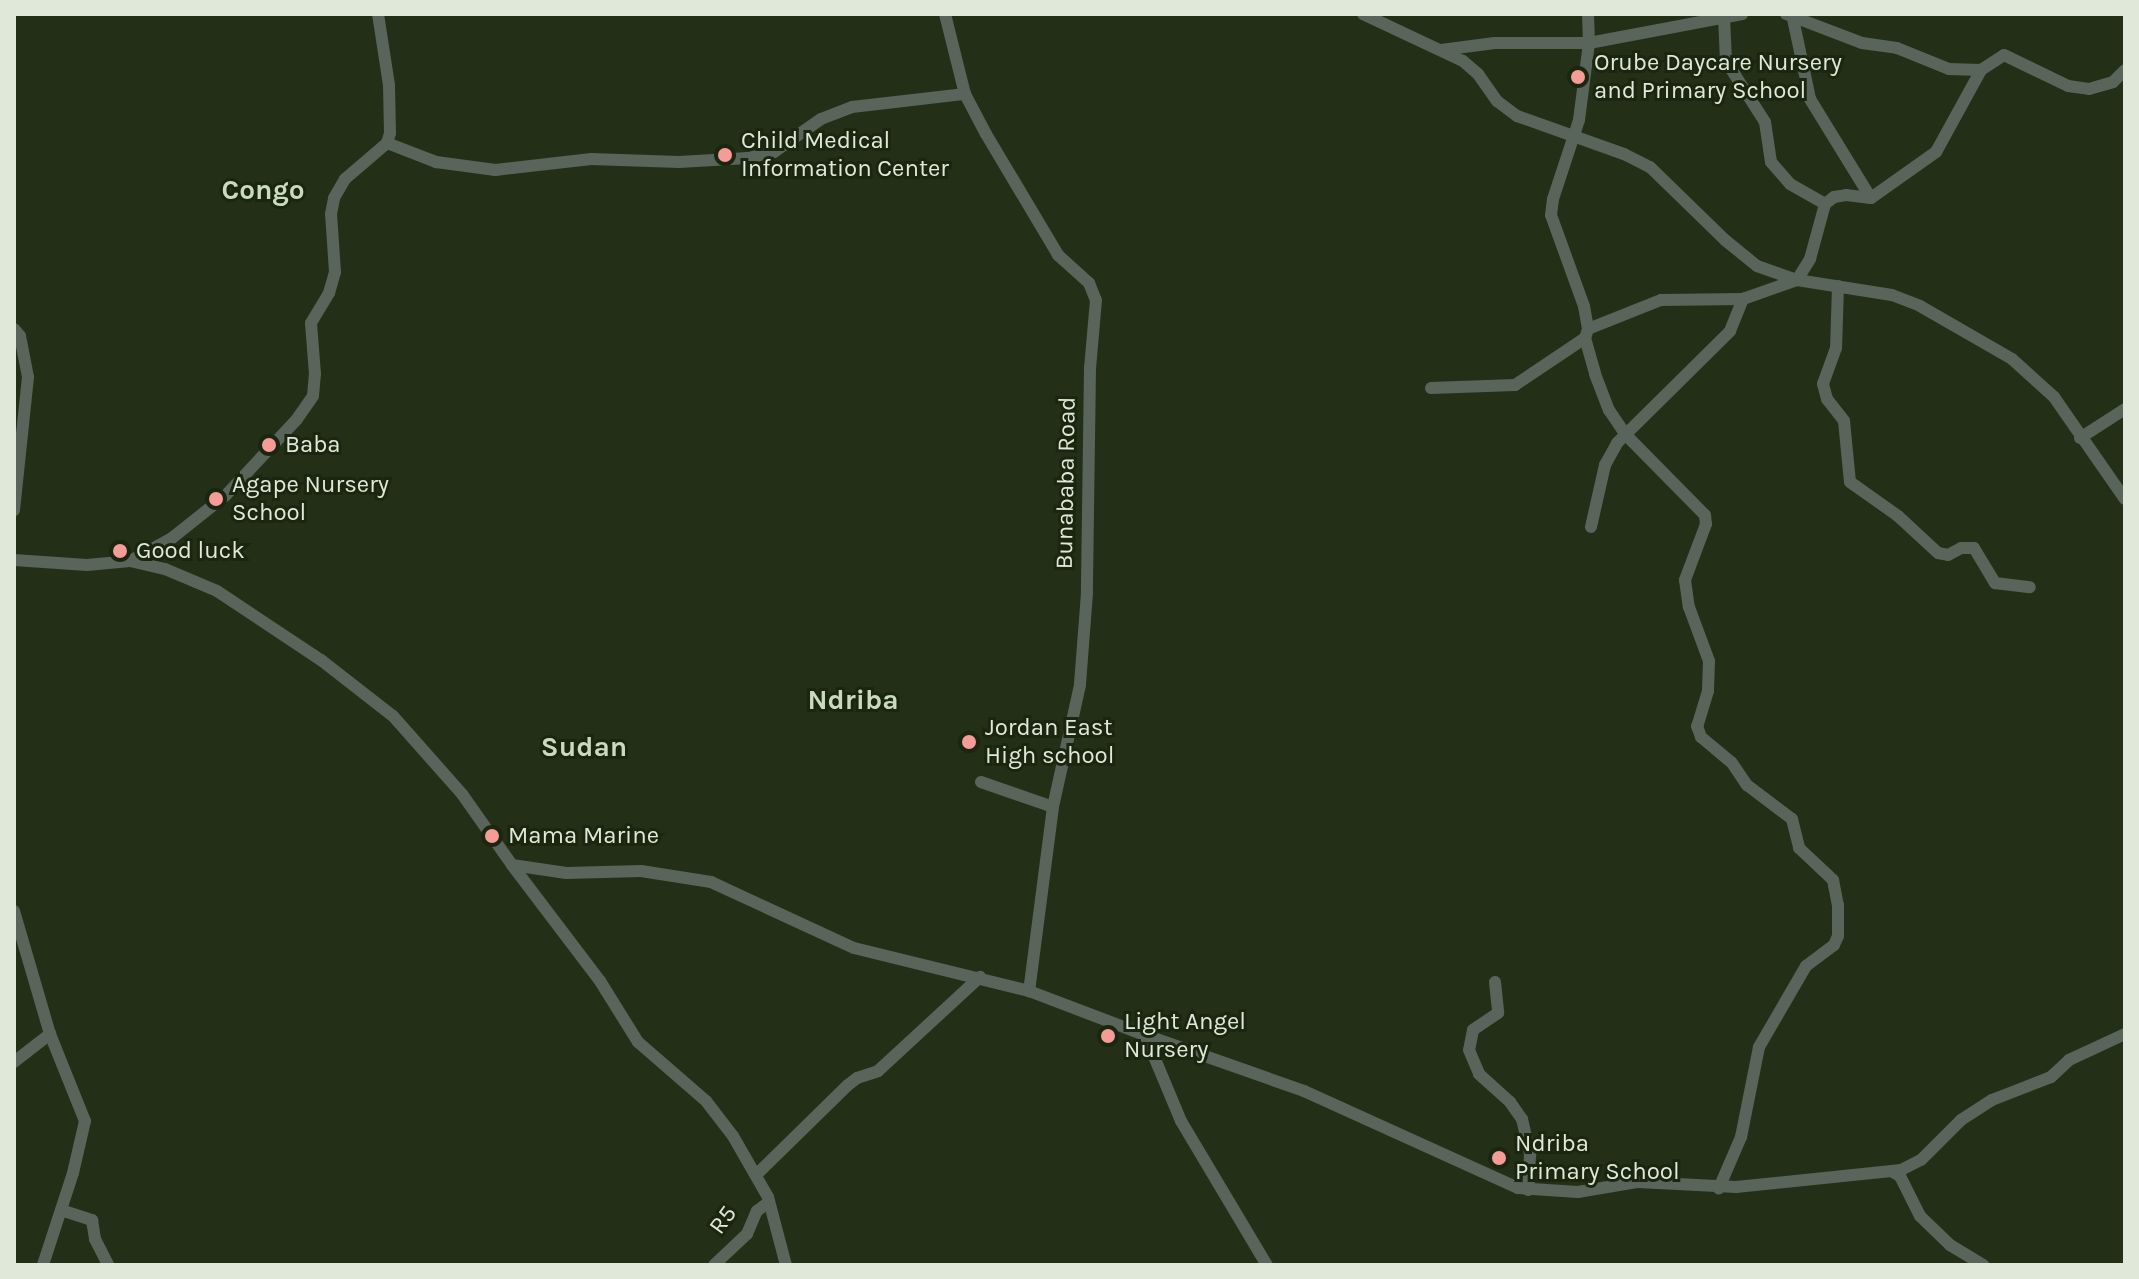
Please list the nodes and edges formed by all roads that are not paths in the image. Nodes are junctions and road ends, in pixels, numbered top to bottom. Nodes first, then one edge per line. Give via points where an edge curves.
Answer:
1 (378, 14) edge
2 (945, 14) edge
3 (1363, 14) edge
4 (1588, 14) edge
5 (1742, 14) edge
6 (1786, 14) edge
7 (1793, 14) edge
8 (1724, 17) junction
9 (1589, 43) junction
10 (1441, 50) junction
11 (1981, 70) junction
12 (2125, 70) edge
13 (965, 94) junction
14 (1575, 139) junction
15 (387, 143) junction
16 (1871, 198) junction
17 (1825, 204) junction
18 (1797, 280) junction
19 (1838, 286) junction
20 (1743, 299) junction
21 (14, 329) edge
22 (1587, 333) junction
23 (1431, 388) dead end
24 (2125, 409) edge
25 (1626, 435) junction
26 (2080, 438) junction
27 (2125, 499) edge
28 (14, 510) edge
29 (1591, 527) dead end
30 (14, 560) edge
31 (130, 561) junction
32 (2030, 587) dead end
33 (981, 782) dead end
34 (1053, 807) junction
35 (512, 865) junction
36 (14, 911) edge
37 (17, 932) edge
38 (980, 977) junction
39 (1495, 982) dead end
40 (1029, 991) junction
41 (50, 1034) junction
42 (2125, 1034) edge
43 (1145, 1035) junction
44 (14, 1062) edge
45 (1893, 1172) junction
46 (757, 1174) junction
47 (1719, 1188) junction
48 (1528, 1190) junction
49 (769, 1202) junction
50 (61, 1210) junction
51 (43, 1265) edge
52 (108, 1265) edge
53 (714, 1265) edge
54 (786, 1265) edge
55 (1267, 1265) edge
56 (1983, 1265) edge

1 - 15 street via 391,113
2 - 13 street, Bunababa Road
3 - 10 street
4 - 9 street
5 - 8 street
6 - 7 street
7 - 11 street via 1854,40 1897,48 1940,66
7 - 16 street via 1810,99
8 - 9 street
8 - 17 street via 1726,61 1765,122 1771,162 1790,184
9 - 10 street via 1495,43
9 - 14 street
10 - 14 street via 1471,66 1507,110
11 - 12 street via 1999,57 2012,56 2068,86 2089,89 2113,82
11 - 16 street via 1936,152
13 - 15 street via 852,107 821,119 774,152 748,158 591,159 495,170 436,162
13 - 34 street, Bunababa Road via 1025,204 1058,255 1089,283 1096,300 1080,685
14 - 18 street via 1650,167 1738,253
14 - 22 street via 1551,215 1584,306
15 - 31 street via 345,179 334,198 335,272 311,323 313,396 226,495 172,538
16 - 17 street via 1846,195
17 - 18 street via 1810,259
18 - 19 street
18 - 20 street
19 - 26 street via 1920,306 2012,359 2054,397
19 - 32 street via 1836,348 1823,384 1844,421 1850,482 1938,553 1974,548 1995,583
20 - 22 street via 1661,300
20 - 25 street via 1730,331
21 - 28 street via 28,377
22 - 23 street via 1515,385
22 - 25 street via 1605,400
24 - 26 street
25 - 29 street via 1605,465
25 - 47 street via 1705,515 1685,580 1709,661 1708,691 1697,726 1701,737 1732,763 1747,785 1792,819 1799,848 1833,880 1838,905 1834,945 1806,966 1759,1047 1741,1137
26 - 27 street
30 - 31 street via 87,565
31 - 35 street via 217,591 359,688 393,716 462,794
33 - 34 street
34 - 40 street, Bunababa Road
35 - 38 street via 566,873 682,875 737,893 854,948
35 - 46 street via 600,981 638,1042 706,1101
36 - 37 street
37 - 41 street
38 - 40 street
38 - 46 street via 878,1071 848,1085
39 - 48 street via 1498,1013 1473,1030 1469,1050 1479,1074 1522,1119 1530,1155
40 - 43 street
41 - 44 street
41 - 50 street via 85,1121
42 - 45 street via 2069,1060 2051,1077 1992,1100 1961,1120 1921,1160
43 - 48 street via 1304,1091
43 - 55 street via 1181,1121
45 - 47 street
45 - 56 street via 1920,1216 1950,1245
46 - 49 street
47 - 48 street via 1656,1182 1578,1192
49 - 53 street, R5 via 757,1211 747,1234
49 - 54 street
50 - 51 street
50 - 52 street via 92,1220

